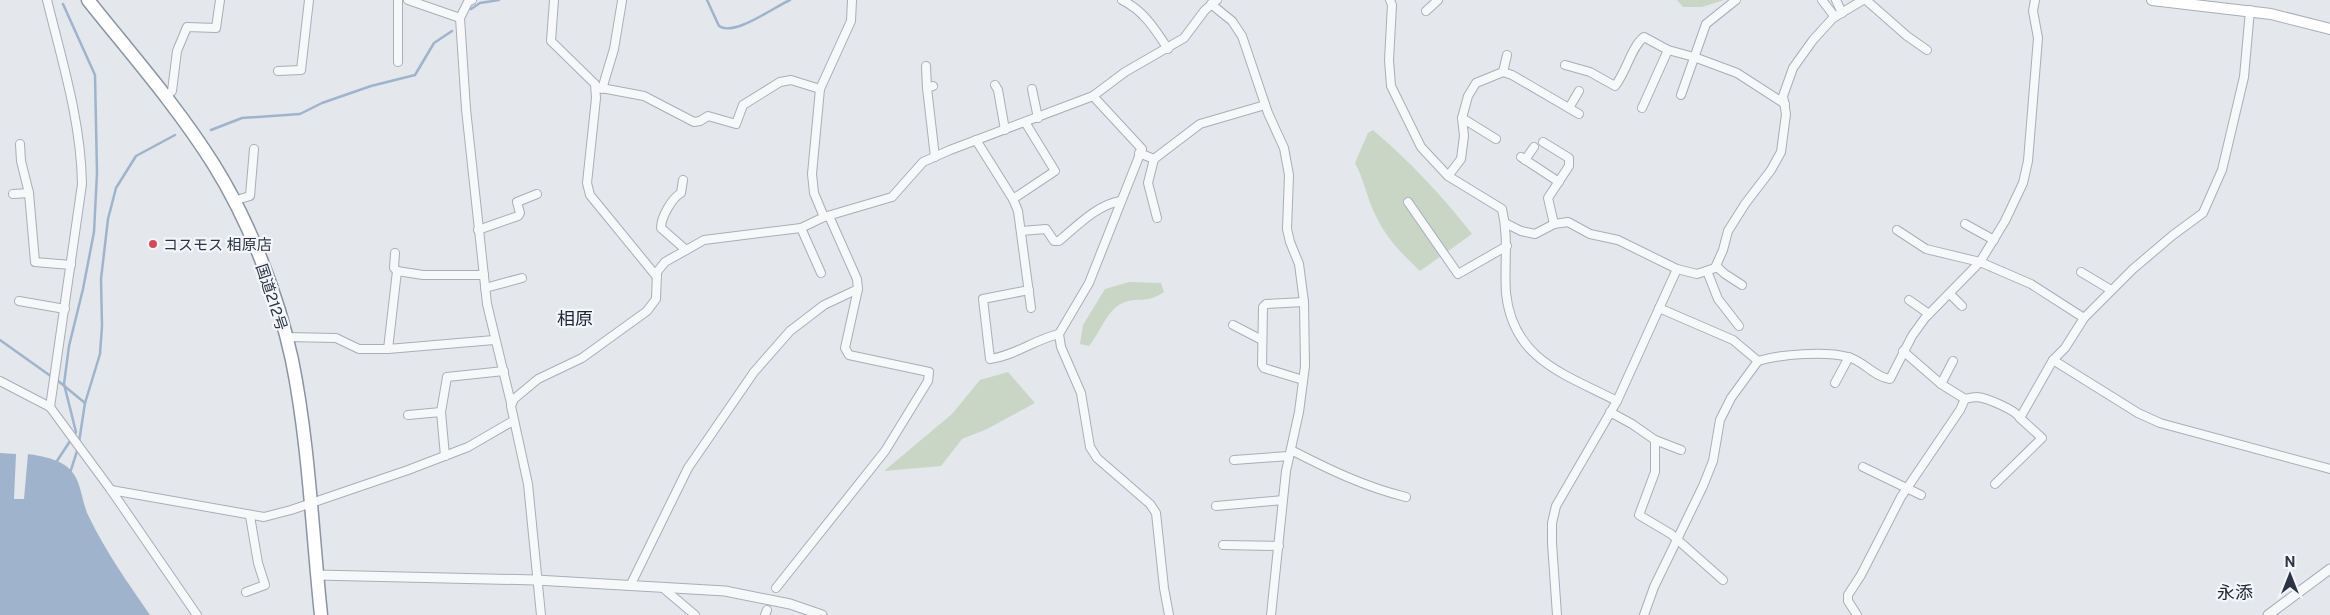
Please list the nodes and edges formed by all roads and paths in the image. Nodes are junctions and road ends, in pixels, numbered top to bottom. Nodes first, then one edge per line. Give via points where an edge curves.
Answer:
1 (47, 0) edge
2 (88, 0) edge
3 (220, 0) edge
4 (309, 0) edge
5 (398, 0) edge
6 (408, 0) edge
7 (472, 0) edge
8 (554, 0) edge
9 (852, 0) edge
10 (1122, 0) edge
11 (1438, 0) edge
12 (1736, 0) edge
13 (1822, 0) edge
14 (1836, 0) edge
15 (1864, 0) edge
16 (2035, 0) edge
17 (2152, 0) edge
18 (622, 1) edge
19 (1214, 2) edge
20 (1393, 2) edge
21 (2250, 10) junction
22 (1426, 11) dead end
23 (1839, 15) junction
24 (460, 18) junction
25 (2330, 29) edge
26 (1168, 49) junction
27 (1668, 50) junction
28 (1927, 50) dead end
29 (1507, 55) dead end
30 (1694, 57) junction
31 (398, 62) dead end
32 (1565, 65) dead end
33 (926, 66) dead end
34 (278, 71) dead end
35 (1504, 72) junction
36 (995, 85) dead end
37 (599, 88) junction
38 (820, 89) junction
39 (1032, 89) dead end
40 (1579, 91) dead end
41 (1680, 95) dead end
42 (1093, 96) junction
43 (166, 97) junction
44 (1784, 104) junction
45 (1265, 105) junction
46 (1569, 108) junction
47 (1642, 108) dead end
48 (1579, 114) dead end
49 (1038, 118) junction
50 (1462, 118) junction
51 (1025, 122) junction
52 (1005, 130) junction
53 (1496, 139) dead end
54 (976, 140) junction
55 (1543, 142) dead end
56 (20, 144) dead end
57 (1534, 147) dead end
58 (254, 149) dead end
59 (1139, 153) junction
60 (935, 156) junction
61 (1154, 159) junction
62 (1448, 176) junction
63 (683, 180) dead end
64 (1559, 182) junction
65 (29, 193) junction
66 (13, 194) dead end
67 (537, 194) dead end
68 (1013, 199) junction
69 (233, 201) junction
70 (1120, 201) junction
71 (1408, 202) dead end
72 (827, 216) junction
73 (1157, 218) dead end
74 (1506, 223) junction
75 (1554, 224) junction
76 (1965, 224) dead end
77 (800, 228) junction
78 (478, 230) junction
79 (1897, 230) dead end
80 (1020, 231) junction
81 (1994, 240) junction
82 (1507, 246) junction
83 (686, 250) junction
84 (395, 253) dead end
85 (1980, 262) junction
86 (71, 265) junction
87 (1716, 266) junction
88 (1677, 269) junction
89 (397, 271) junction
90 (821, 272) dead end
91 (1707, 272) junction
92 (2081, 272) dead end
93 (484, 275) junction
94 (522, 278) dead end
95 (657, 278) junction
96 (1742, 284) dead end
97 (485, 288) junction
98 (858, 289) junction
99 (1029, 290) junction
100 (2110, 290) junction
101 (1950, 294) junction
102 (20, 300) dead end
103 (1909, 300) dead end
104 (1304, 302) junction
105 (1962, 306) dead end
106 (1031, 308) dead end
107 (1659, 308) junction
108 (65, 309) junction
109 (1929, 314) junction
110 (2084, 318) junction
111 (1233, 325) dead end
112 (1738, 326) dead end
113 (1059, 334) junction
114 (286, 337) junction
115 (494, 340) junction
116 (1262, 340) junction
117 (388, 349) junction
118 (1903, 351) junction
119 (1849, 357) junction
120 (2053, 360) junction
121 (1758, 361) junction
122 (1953, 361) dead end
123 (504, 370) junction
124 (1303, 380) junction
125 (0, 381) edge
126 (1835, 383) dead end
127 (1941, 384) junction
128 (1965, 398) junction
129 (1617, 401) junction
130 (511, 403) junction
131 (50, 407) junction
132 (440, 412) junction
133 (1610, 412) junction
134 (408, 415) dead end
135 (2020, 418) junction
136 (513, 421) junction
137 (1656, 440) junction
138 (1681, 450) dead end
139 (1290, 453) junction
140 (445, 456) junction
141 (1234, 460) dead end
142 (1863, 467) dead end
143 (2330, 469) edge
144 (1995, 484) dead end
145 (1908, 488) junction
146 (111, 490) junction
147 (1921, 495) dead end
148 (1406, 497) dead end
149 (1283, 500) junction
150 (311, 502) junction
151 (1216, 506) dead end
152 (250, 516) junction
153 (1677, 540) junction
154 (1223, 545) dead end
155 (1278, 546) junction
156 (2330, 569) edge
157 (317, 575) junction
158 (536, 580) junction
159 (1723, 580) dead end
160 (630, 586) junction
161 (663, 588) junction
162 (776, 588) dead end
163 (246, 592) dead end
164 (197, 615) edge
165 (321, 615) edge
166 (541, 615) edge
167 (695, 615) edge
168 (822, 615) edge
169 (1169, 615) edge
170 (1270, 615) edge
171 (1557, 615) edge
172 (1644, 615) edge
173 (1857, 615) edge
174 (2268, 615) edge

1 - 86 street via 74,110 81,157 82,184
2 - 43 highway, 国道212号
3 - 43 street via 216,28 186,27 177,51 172,91
4 - 34 street via 302,70
5 - 31 street
6 - 24 street
7 - 24 street
8 - 37 street via 551,41
9 - 38 street via 851,21
10 - 26 street via 1152,24
11 - 22 street
12 - 30 street via 1706,24
13 - 23 street
14 - 23 street
15 - 23 street
15 - 28 street
16 - 81 street via 2033,11 2038,38 2028,161 2023,183
17 - 21 main road
18 - 37 street via 614,49
19 - 26 street via 1184,38
19 - 45 street via 1242,36
20 - 62 street via 1389,60 1391,86 1420,147
21 - 25 main road
21 - 100 street via 2244,77 2222,170 2211,198 2203,214 2173,235
23 - 44 street via 1813,40 1793,68 1783,96
24 - 78 street
26 - 42 street via 1125,72
27 - 30 street
27 - 32 street via 1644,37 1637,42 1624,75 1615,86 1590,72
27 - 47 street
29 - 35 street
30 - 41 street
30 - 44 street via 1737,73
33 - 60 street
35 - 46 street
35 - 50 street via 1476,83 1468,96
36 - 52 street
37 - 38 street via 644,96 694,122 708,116 736,124 744,105 780,82 791,80
37 - 95 street via 587,183 590,195
38 - 72 street via 812,174 814,193
39 - 49 street
40 - 46 street
42 - 49 street
42 - 59 street via 1142,149
43 - 69 highway, 国道212号 via 214,166
44 - 87 street via 1785,132 1781,152 1728,231
45 - 61 street via 1200,124
45 - 104 street via 1284,148 1289,175 1287,229 1299,264
46 - 48 street
49 - 51 street
50 - 53 street
50 - 62 street via 1461,159
51 - 52 street
51 - 68 street via 1055,171
52 - 54 street
54 - 60 street
54 - 68 street
55 - 64 street via 1569,158 1569,166
56 - 65 street
57 - 64 street via 1523,159
58 - 69 street via 250,196
59 - 61 street
59 - 70 street
60 - 72 street via 923,162 892,197
61 - 73 street via 1148,183
62 - 74 street via 1502,209
63 - 83 street via 681,193 661,222 661,228
64 - 75 street via 1548,198
65 - 66 street
65 - 86 street via 35,262
67 - 78 street via 517,202 518,216
68 - 80 street
69 - 114 highway, 国道212号 via 257,251
70 - 80 street via 1100,208 1059,241 1054,241 1046,229
70 - 113 street via 1089,283
71 - 82 street via 1458,274
72 - 77 street
72 - 98 street via 858,279
74 - 75 street via 1535,234
74 - 82 street
75 - 88 street via 1568,222 1590,234 1618,240
76 - 81 street
77 - 83 street via 704,240
77 - 90 street
78 - 93 street
79 - 85 street via 1926,249
80 - 99 street
81 - 85 street
82 - 129 street via 1506,293 1516,331 1525,345 1546,364
83 - 95 street via 665,262 657,272
84 - 89 street via 394,268
85 - 101 street
85 - 110 street via 2031,284
86 - 108 street
87 - 91 street
87 - 96 street
88 - 91 street via 1697,274
88 - 107 street
89 - 93 street via 423,275
89 - 117 street
91 - 112 street via 1718,299
92 - 100 street
93 - 97 street
94 - 97 street
95 - 130 street via 656,299 647,311 582,358 538,379
97 - 115 street
98 - 160 street via 824,305 790,331 754,372 688,468
98 - 162 street via 845,348 849,355 929,372 928,381 885,451
99 - 106 street
99 - 113 street via 983,299 990,359 1008,357 1046,337
100 - 110 street
101 - 105 street
101 - 109 street
102 - 108 street
103 - 109 street
104 - 116 street via 1266,304 1263,307
104 - 124 street
107 - 121 street via 1733,340
107 - 129 street
108 - 131 street
109 - 118 street
110 - 120 street via 2065,348
111 - 116 street
113 - 169 street via 1082,393 1090,447 1097,458 1156,513
114 - 117 street via 336,338 358,349
114 - 150 highway, 国道212号 via 300,407
115 - 117 street
115 - 123 street
116 - 124 street via 1264,368
118 - 119 street via 1890,379
118 - 127 street
119 - 121 street via 1797,356
119 - 126 street
120 - 135 street
120 - 143 street via 2138,413 2160,422
121 - 153 street via 1720,420 1712,462
122 - 127 street
123 - 130 street
123 - 132 street via 447,377
124 - 139 street
125 - 131 street
127 - 128 street
128 - 135 street via 1978,397 2000,405
128 - 145 street
129 - 133 street
130 - 136 street
131 - 146 street
132 - 134 street
132 - 140 street
133 - 137 street
133 - 171 street via 1556,506 1552,543
135 - 144 street via 2042,438
136 - 140 street via 474,444
136 - 158 street via 528,484
137 - 138 street
137 - 153 street via 1655,472 1639,515
139 - 141 street
139 - 148 street via 1381,491
139 - 149 street
140 - 150 street
142 - 145 street
145 - 147 street
145 - 173 street via 1848,595
146 - 152 street via 195,503
146 - 164 street
149 - 151 street
149 - 155 street
150 - 152 street via 264,517
150 - 157 highway, 国道212号
152 - 163 street via 265,585
153 - 159 street
153 - 172 street
154 - 155 street
155 - 170 street
156 - 174 street
157 - 158 street
157 - 165 highway, 国道212号
158 - 160 street
158 - 166 street
160 - 161 street
161 - 167 street
161 - 168 street via 755,596

